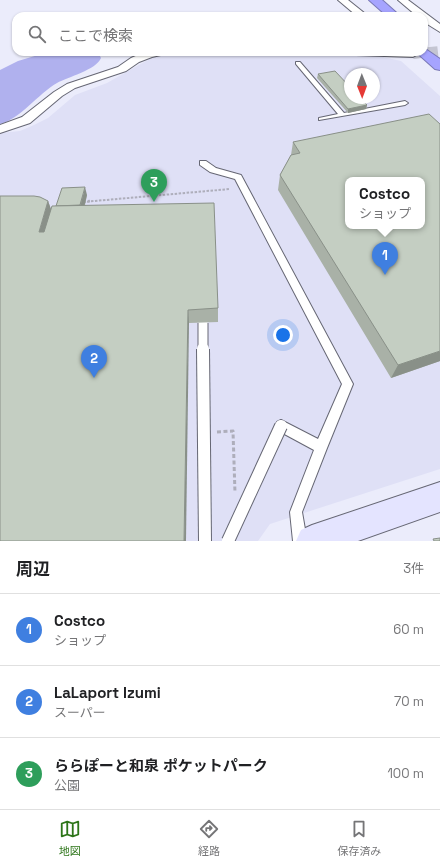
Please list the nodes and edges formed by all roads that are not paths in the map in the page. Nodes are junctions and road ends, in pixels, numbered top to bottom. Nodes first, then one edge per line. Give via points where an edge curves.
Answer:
1 (342, 0) edge
2 (362, 0) edge
3 (375, 0) edge
4 (402, 0) edge
5 (358, 12) edge
6 (376, 12) edge
7 (389, 12) edge
8 (418, 12) edge
9 (428, 19) edge
10 (440, 29) edge
11 (428, 44) edge
12 (440, 54) edge
13 (144, 56) edge
14 (423, 56) edge
15 (298, 63) dead end
16 (440, 66) edge
17 (405, 103) dead end
18 (342, 115) junction
19 (321, 119) dead end
20 (0, 129) edge
21 (203, 162) dead end
22 (203, 323) edge
23 (321, 447) junction
24 (440, 497) edge
25 (205, 541) edge
26 (228, 541) edge
27 (300, 541) edge
28 (312, 541) edge

1 - 5 street
2 - 6 highway
3 - 7 highway
4 - 8 street
9 - 10 street
11 - 12 highway
13 - 20 street via 122,69 71,86 26,120
14 - 16 highway
15 - 18 lane
17 - 18 lane
18 - 19 lane
21 - 23 lane via 213,170 238,177 348,384
22 - 25 lane, bridge
23 - 26 lane, bridge via 280,426
23 - 27 lane via 296,512
24 - 28 street

